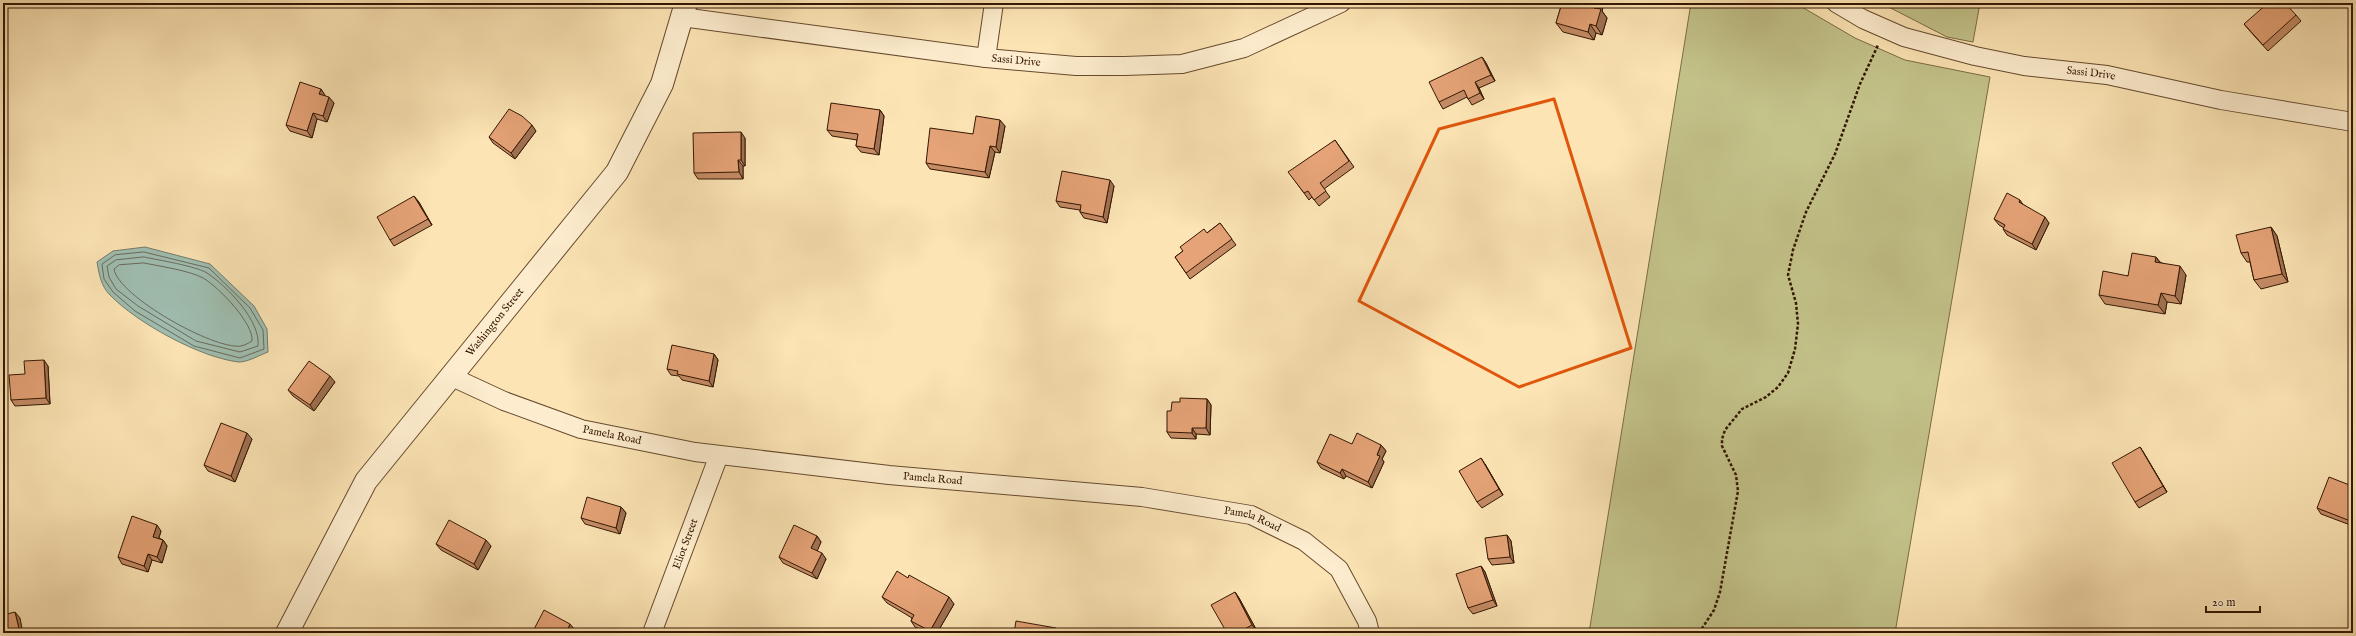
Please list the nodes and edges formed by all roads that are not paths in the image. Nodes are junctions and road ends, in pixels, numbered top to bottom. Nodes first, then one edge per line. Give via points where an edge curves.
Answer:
1 (994, 3) edge
2 (1341, 3) edge
3 (1836, 3) edge
4 (684, 10) edge
5 (986, 58) junction
6 (2353, 122) edge
7 (450, 376) junction
8 (719, 455) junction
9 (287, 633) edge
10 (652, 633) edge
11 (1370, 633) edge

1 - 5 street
2 - 5 street, Sassi Drive via 1244,48 1182,64 1076,66
3 - 6 street, Sassi Drive via 1886,30 1932,45 2024,66 2107,75 2221,100
4 - 5 street, Sassi Drive
4 - 7 street, Washington Street via 662,84 617,172
7 - 8 street, Pamela Road via 504,401 582,429
7 - 9 street, Washington Street via 366,481
8 - 10 street, Eliot Street
8 - 11 street, Pamela Road via 889,475 1142,497 1251,515 1304,541 1339,569 1367,621

